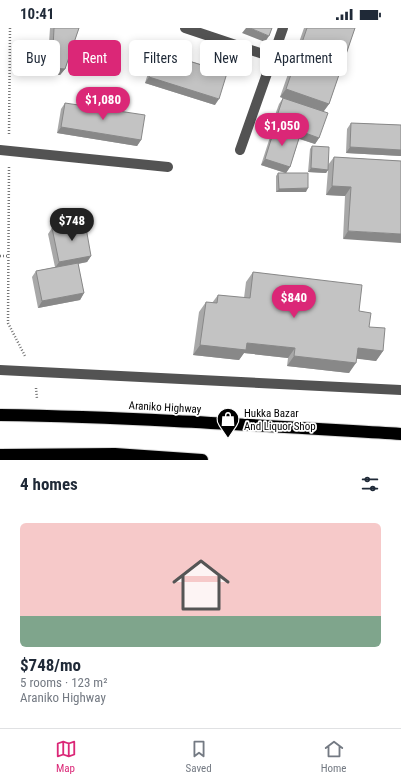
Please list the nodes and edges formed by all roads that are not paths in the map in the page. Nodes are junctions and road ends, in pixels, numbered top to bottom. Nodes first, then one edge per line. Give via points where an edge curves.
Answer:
1 (185, 28) edge
2 (283, 28) edge
3 (278, 40) edge
4 (260, 53) edge
5 (265, 76) edge
6 (4, 150) edge
7 (240, 150) dead end
8 (168, 167) dead end
9 (0, 370) edge
10 (401, 390) edge
11 (0, 415) edge
12 (401, 434) edge
13 (0, 455) edge
14 (202, 460) edge

1 - 4 street
2 - 3 street
5 - 7 street
6 - 8 street
9 - 10 street
11 - 12 highway, Araniko Highway via 215,422
13 - 14 highway via 115,454

